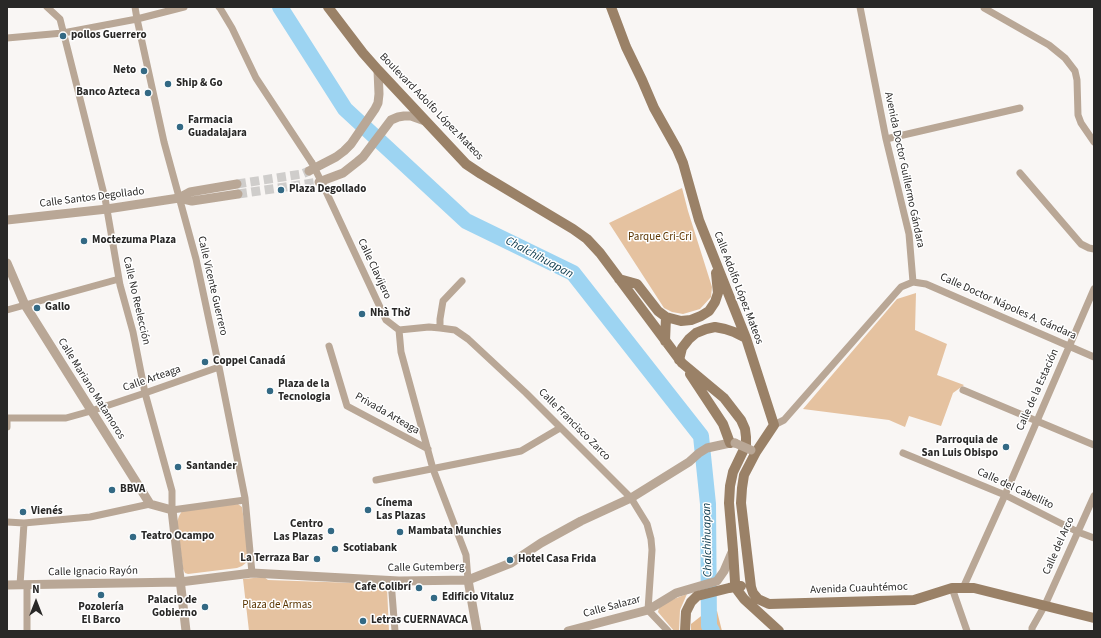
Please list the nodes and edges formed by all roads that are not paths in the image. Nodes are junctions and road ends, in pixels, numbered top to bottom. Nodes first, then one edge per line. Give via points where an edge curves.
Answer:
1 (48, 7) edge
2 (135, 7) edge
3 (184, 7) edge
4 (219, 7) edge
5 (328, 7) edge
6 (611, 7) edge
7 (860, 7) edge
8 (984, 7) edge
9 (137, 19) junction
10 (63, 33) junction
11 (7, 38) edge
12 (378, 70) junction
13 (1020, 108) dead end
14 (425, 121) junction
15 (886, 139) junction
16 (1094, 142) edge
17 (310, 167) junction
18 (1020, 173) dead end
19 (237, 184) tunnel mouth
20 (321, 184) junction
21 (238, 194) tunnel mouth
22 (179, 198) junction
23 (107, 209) junction
24 (7, 220) edge
25 (1094, 249) edge
26 (715, 261) junction
27 (7, 263) edge
28 (619, 279) junction
29 (119, 280) junction
30 (462, 281) dead end
31 (913, 282) junction
32 (1094, 289) edge
33 (25, 305) junction
34 (7, 310) edge
35 (666, 317) junction
36 (440, 328) junction
37 (399, 330) junction
38 (746, 338) junction
39 (665, 341) junction
40 (329, 346) dead end
41 (1069, 346) junction
42 (1094, 357) edge
43 (681, 361) junction
44 (219, 367) junction
45 (963, 390) dead end
46 (144, 393) junction
47 (91, 411) junction
48 (7, 418) edge
49 (1036, 421) junction
50 (774, 425) junction
51 (7, 427) edge
52 (560, 428) junction
53 (729, 444) junction
54 (1094, 445) edge
55 (428, 449) junction
56 (753, 451) junction
57 (903, 453) dead end
58 (433, 469) junction
59 (376, 480) dead end
60 (1005, 495) junction
61 (1094, 496) edge
62 (631, 498) junction
63 (245, 500) junction
64 (150, 504) junction
65 (172, 510) junction
66 (7, 522) edge
67 (24, 523) junction
68 (1078, 532) junction
69 (1094, 538) edge
70 (733, 550) junction
71 (252, 573) junction
72 (468, 580) junction
73 (391, 581) junction
74 (180, 582) junction
75 (751, 584) junction
76 (7, 585) edge
77 (24, 585) junction
78 (732, 587) junction
79 (952, 588) junction
80 (963, 588) junction
81 (696, 592) junction
82 (1045, 605) junction
83 (648, 610) junction
84 (1094, 618) edge
85 (27, 631) edge
86 (186, 631) edge
87 (395, 631) edge
88 (477, 631) edge
89 (568, 631) edge
90 (668, 631) edge
91 (685, 631) edge
92 (779, 631) edge
93 (967, 631) edge
94 (1032, 631) edge

1 - 10 street, Calle No Reelección via 60,19
2 - 9 street, Calle Vicente Guerrero
3 - 9 street
4 - 17 street, Calle Clavijero via 256,78
5 - 12 main road, Boulevard Adolfo López Mateos
6 - 26 main road, Calle Adolfo López Mateos via 654,108 684,163 699,220
7 - 15 street, Avenida Doctor Guillermo Gándara
8 - 16 street via 1049,45 1075,70 1078,116
9 - 10 street
9 - 22 street, Calle Vicente Guerrero
10 - 11 street
10 - 23 street, Calle No Reelección
12 - 14 main road, Boulevard Adolfo López Mateos
12 - 17 street via 378,103 351,144 336,157
13 - 15 street
14 - 20 street via 411,116 398,116 391,120 362,158 343,174
14 - 28 main road, Boulevard Adolfo López Mateos via 466,164 588,239
15 - 31 street, Avenida Doctor Guillermo Gándara via 909,234
17 - 20 street, Calle Clavijero, bridge
18 - 25 street via 1081,244
19 - 22 street, Calle Santos Degollado via 190,192
20 - 37 street, Calle Clavijero via 386,320
21 - 22 street, Calle Santos Degollado via 192,201
22 - 23 street, Calle Santos Degollado
22 - 44 street, Calle Vicente Guerrero via 196,259
23 - 24 street, Calle Santos Degollado
23 - 29 street, Calle No Reelección
26 - 35 main road via 718,293 716,302 709,311 691,320 681,321
26 - 38 main road, Calle Adolfo López Mateos
27 - 33 street, Calle Mariano Matamoros
28 - 35 main road via 637,284 658,311
28 - 39 main road, Boulevard Adolfo López Mateos
29 - 33 street
29 - 46 street, Calle No Reelección via 133,332
30 - 36 street via 443,301
31 - 41 street, Calle Doctor Nápoles A. Gándara via 926,284
31 - 50 street via 901,287 784,420
32 - 41 street, Calle de la Estación
33 - 34 street
33 - 47 street, Calle Mariano Matamoros
35 - 39 main road
36 - 37 street, Calle Francisco Zarco
36 - 52 street, Calle Francisco Zarco via 455,330 468,338
37 - 55 street via 401,352
38 - 43 main road via 724,329 706,329 689,339 682,348
38 - 50 main road, Calle Adolfo López Mateos
39 - 43 main road, Boulevard Adolfo López Mateos
40 - 55 street, Privada Arteaga via 347,406
41 - 42 street, Calle Doctor Nápoles A. Gándara
41 - 49 street, Calle de la Estación
43 - 53 main road via 723,424
43 - 70 main road via 724,398 742,420 745,429 746,445 733,472 730,486
44 - 46 street, Calle Arteaga
44 - 63 street, Calle Vicente Guerrero
45 - 49 street
46 - 47 street, Calle Arteaga
46 - 65 street, Calle No Reelección via 172,491
47 - 48 street, Calle Arteaga via 66,418
47 - 64 street, Calle Mariano Matamoros
48 - 51 street
49 - 54 street
49 - 60 street, Calle de la Estación
50 - 56 main road
52 - 58 street via 521,451
52 - 62 street, Calle Francisco Zarco
53 - 56 street, bridge
53 - 62 street, Calle Gutemberg via 708,448
55 - 58 street
56 - 75 main road via 744,476 741,503
57 - 60 street, Calle del Cabellito
58 - 59 street
58 - 72 street via 466,555
60 - 68 street, Calle del Cabellito
60 - 80 street, Calle de la Estación
61 - 68 street, Calle del Arco
62 - 72 street, Calle Gutemberg via 581,521 511,563
62 - 83 street, Calle Francisco Zarco via 647,524 651,539
63 - 65 street
63 - 71 street, Calle Vicente Guerrero
64 - 65 street
64 - 67 street via 90,517
65 - 74 street
66 - 67 street
67 - 77 street
68 - 69 street, Calle del Cabellito
68 - 82 street, Calle del Arco
70 - 78 main road
70 - 81 street, Calle Salazar via 717,581
71 - 73 street, Calle Gutemberg
71 - 74 street, Calle Gutemberg
72 - 73 street, Calle Gutemberg
72 - 88 street
73 - 87 street
74 - 77 street, Calle Ignacio Rayón
74 - 86 street
75 - 78 main road
75 - 79 main road, Avenida Cuauhtémoc via 758,599 769,604 914,600
76 - 77 street, Calle Ignacio Rayón
77 - 85 street
78 - 81 main road
78 - 92 main road
79 - 80 main road, Avenida Cuauhtémoc
79 - 93 street
80 - 82 main road, Avenida Cuauhtémoc via 974,588
81 - 83 street, Calle Salazar via 676,593
81 - 91 main road via 686,612
82 - 84 main road, Avenida Cuauhtémoc
82 - 94 street, Calle del Arco
83 - 89 street, Calle Salazar
83 - 90 street

